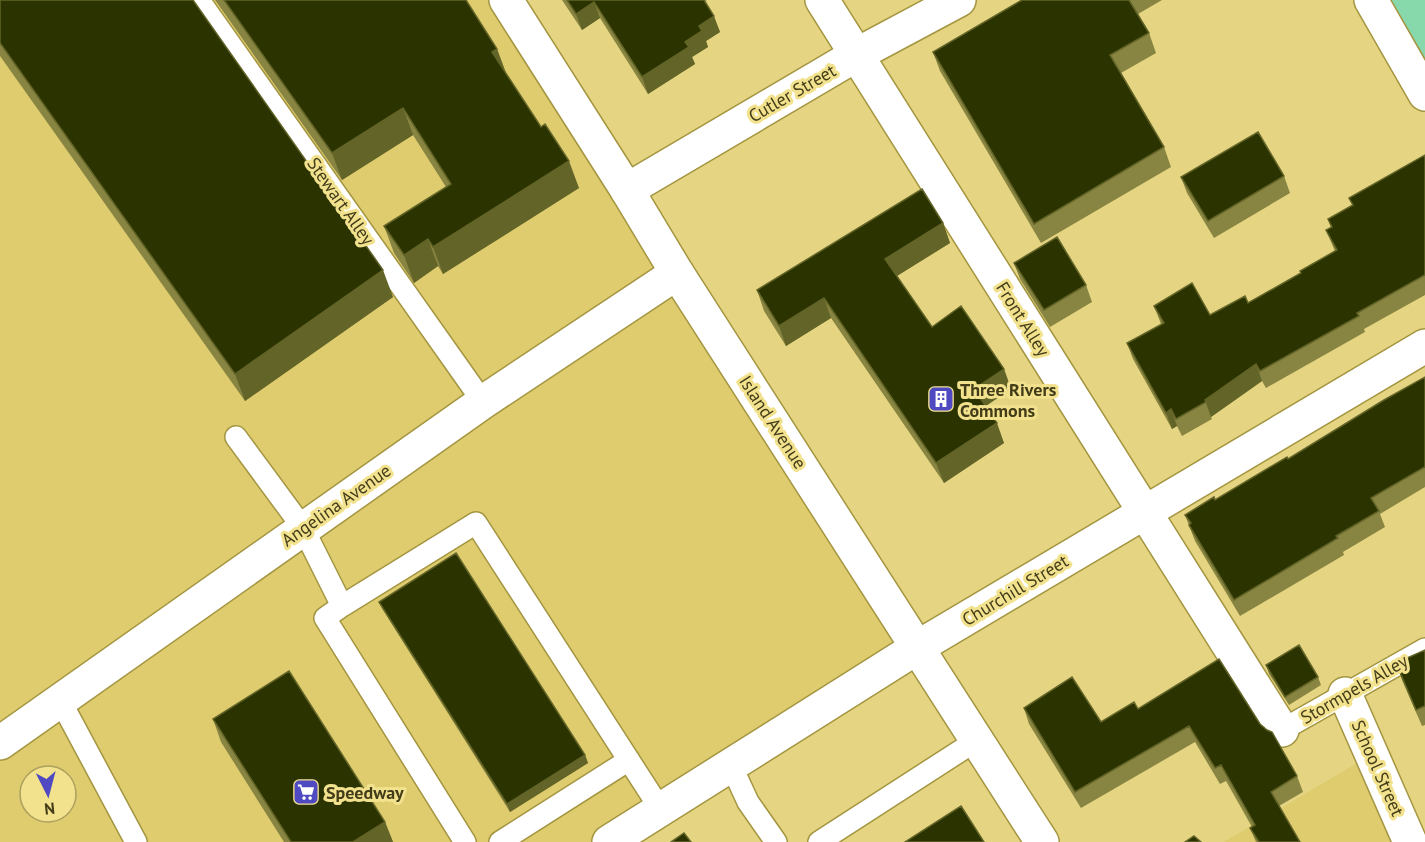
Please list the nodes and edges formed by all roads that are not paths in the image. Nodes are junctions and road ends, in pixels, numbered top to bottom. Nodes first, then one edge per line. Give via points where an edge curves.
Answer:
1 (199, 0) edge
2 (506, 0) edge
3 (822, 0) edge
4 (959, 0) edge
5 (1371, 0) edge
6 (856, 55) junction
7 (1425, 94) edge
8 (627, 190) junction
9 (677, 273) junction
10 (1425, 346) edge
11 (483, 402) junction
12 (236, 437) dead end
13 (1146, 513) junction
14 (303, 528) junction
15 (342, 606) junction
16 (918, 647) junction
17 (1425, 649) edge
18 (1345, 694) junction
19 (60, 700) junction
20 (1282, 730) joint
21 (977, 740) junction
22 (0, 743) edge
23 (629, 760) junction
24 (731, 765) junction
25 (661, 810) junction
26 (136, 842) edge
27 (465, 842) edge
28 (500, 842) edge
29 (609, 842) edge
30 (776, 842) edge
31 (819, 842) edge
32 (1042, 842) edge
33 (1410, 842) edge

1 - 11 lane, Stewart Alley
2 - 8 street, Island Avenue
3 - 6 street, Front Alley
4 - 6 street, Cutler Street
5 - 7 street
6 - 8 street, Cutler Street
6 - 13 street, Front Alley
8 - 9 street, Island Avenue
9 - 11 street, Angelina Avenue
9 - 16 street, Island Avenue
10 - 13 street, Churchill Street
11 - 14 street, Angelina Avenue
12 - 14 lane
13 - 16 street, Churchill Street
13 - 20 street, Front Alley
14 - 15 lane
14 - 19 street, Angelina Avenue
15 - 23 lane via 476,523
15 - 27 lane via 325,618
16 - 21 street, Island Avenue
16 - 24 street, Churchill Street
17 - 18 lane, Stormpels Alley
18 - 20 lane, Stormpels Alley
18 - 33 street, School Street
19 - 22 street, Angelina Avenue
19 - 26 lane
21 - 31 lane
21 - 32 street, Island Avenue
23 - 25 lane
23 - 28 lane
24 - 25 street, Churchill Street
24 - 30 lane via 748,802
25 - 29 street, Churchill Street

